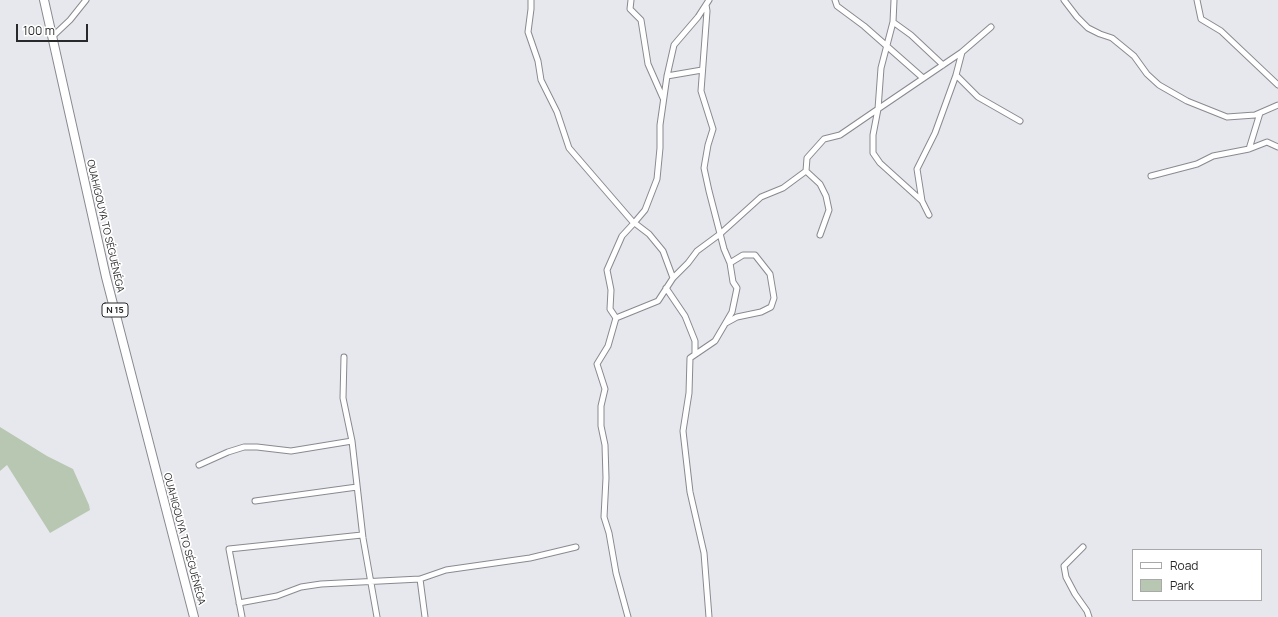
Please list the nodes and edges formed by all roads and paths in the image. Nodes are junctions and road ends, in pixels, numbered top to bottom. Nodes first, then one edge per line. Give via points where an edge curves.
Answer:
1 (44, 0) edge
2 (86, 0) edge
3 (531, 0) edge
4 (631, 0) edge
5 (835, 0) edge
6 (894, 0) edge
7 (1064, 0) edge
8 (1197, 0) edge
9 (707, 2) edge
10 (894, 22) junction
11 (992, 26) dead end
12 (52, 37) junction
13 (887, 47) junction
14 (962, 52) junction
15 (943, 65) junction
16 (702, 70) junction
17 (956, 75) junction
18 (667, 76) junction
19 (923, 78) junction
20 (1278, 85) edge
21 (663, 99) junction
22 (1278, 105) edge
23 (878, 109) junction
24 (1260, 114) junction
25 (1020, 121) dead end
26 (1278, 147) edge
27 (1249, 148) junction
28 (806, 171) junction
29 (1151, 176) dead end
30 (922, 201) junction
31 (929, 215) dead end
32 (634, 223) junction
33 (720, 234) junction
34 (820, 235) dead end
35 (730, 263) junction
36 (673, 278) junction
37 (666, 288) junction
38 (616, 318) junction
39 (725, 324) junction
40 (695, 354) junction
41 (344, 357) dead end
42 (352, 441) junction
43 (199, 465) dead end
44 (357, 487) junction
45 (255, 501) dead end
46 (362, 535) junction
47 (576, 547) dead end
48 (1083, 547) dead end
49 (420, 579) junction
50 (370, 581) junction
51 (239, 603) junction
52 (194, 617) edge
53 (242, 617) edge
54 (377, 617) edge
55 (425, 617) edge
56 (628, 617) edge
57 (709, 617) edge
58 (1089, 617) edge

1 - 12 main road, OUAHIGOUYA TO SÉGUÉNÉGA / N 15
2 - 12 street
3 - 32 street via 528,32 538,61 541,80 558,112 570,148
4 - 21 street via 630,9 641,20 648,64
5 - 13 street via 837,6
6 - 10 street
7 - 24 street via 1088,28 1112,38 1134,56 1158,85 1186,101 1227,117
8 - 20 street via 1201,19 1221,31
9 - 16 street
9 - 18 street via 674,45
10 - 13 street
10 - 15 street
11 - 14 street
12 - 52 main road, OUAHIGOUYA TO SÉGUÉNÉGA / N 15 via 106,277
13 - 19 street
13 - 23 street via 881,68
14 - 15 street
14 - 17 street
15 - 19 street
16 - 18 street
16 - 33 street via 701,90 713,129 704,168
17 - 25 street via 978,97
17 - 30 street via 935,132 917,169
18 - 21 street
19 - 23 street
21 - 32 street via 657,179 645,210
22 - 24 street
23 - 28 street via 840,135 824,139 807,158
23 - 30 street via 873,135 873,153 880,163
24 - 27 street
26 - 27 street via 1267,142
27 - 29 street via 1213,156 1197,164
28 - 33 street via 782,188 761,197
28 - 34 street via 820,184 830,210
30 - 31 street
32 - 36 street via 649,234 663,251
32 - 38 street via 622,236 607,270 611,290 610,309
33 - 35 street
33 - 36 street via 697,251
35 - 39 street via 733,282 737,288 732,312
35 - 39 street via 743,255 755,255 770,274 774,298 771,307
36 - 37 street
37 - 38 street via 658,301
37 - 40 street via 685,316 695,341
38 - 56 street via 608,346 597,364 605,389 601,406 606,478 604,517 610,533 616,573
39 - 40 street via 715,341
40 - 57 street via 690,358 689,393 683,431 690,492 704,553
41 - 42 street via 343,398
42 - 43 street via 291,451 244,448
42 - 44 street
44 - 45 street
44 - 46 street
46 - 50 street
46 - 51 street via 229,549
47 - 49 street via 530,558 446,570
48 - 58 street via 1064,566 1066,577
49 - 50 street
49 - 55 street
50 - 51 street via 301,587 277,596
50 - 54 street
51 - 53 street

